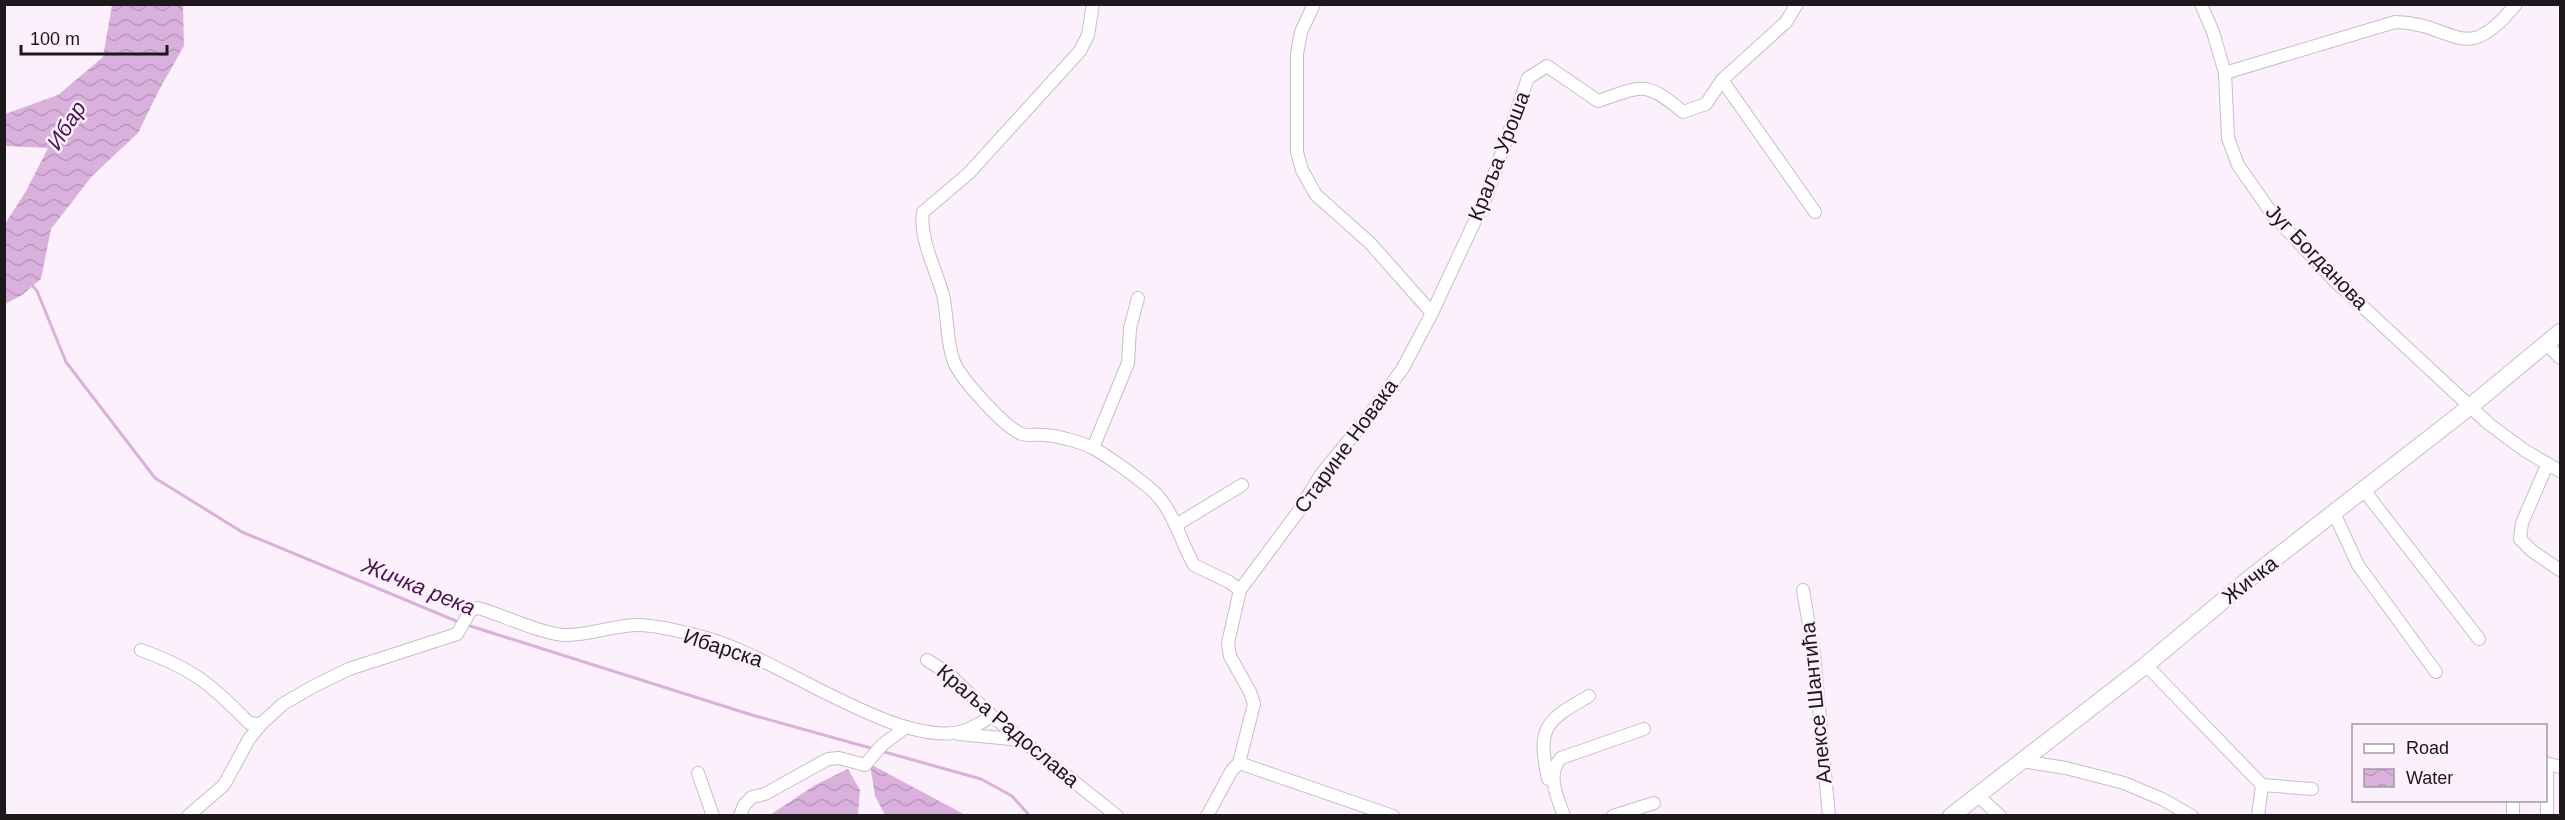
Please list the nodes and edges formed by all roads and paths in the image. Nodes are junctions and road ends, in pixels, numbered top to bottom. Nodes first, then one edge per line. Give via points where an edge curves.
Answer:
1 (1093, 4) edge
2 (1314, 4) edge
3 (1797, 4) edge
4 (2201, 4) edge
5 (2516, 4) edge
6 (2225, 73) junction
7 (1722, 80) junction
8 (1815, 212) dead end
9 (1138, 298) dead end
10 (1432, 313) junction
11 (2560, 332) edge
12 (2546, 343) junction
13 (2560, 358) edge
14 (2472, 405) junction
15 (1093, 448) junction
16 (2547, 465) junction
17 (2560, 471) edge
18 (1242, 485) dead end
19 (2363, 489) junction
20 (2334, 513) junction
21 (1176, 525) junction
22 (2560, 570) edge
23 (1240, 590) junction
24 (1803, 590) dead end
25 (2479, 639) dead end
26 (141, 650) dead end
27 (927, 660) dead end
28 (2146, 665) junction
29 (2436, 672) dead end
30 (1589, 696) dead end
31 (992, 716) junction
32 (264, 722) junction
33 (906, 727) junction
34 (1644, 729) dead end
35 (952, 733) junction
36 (1022, 740) junction
37 (2022, 760) junction
38 (1239, 763) junction
39 (698, 773) dead end
40 (2262, 785) junction
41 (2312, 789) dead end
42 (1977, 795) junction
43 (1654, 803) dead end
44 (1369, 811) edge
45 (2189, 815) edge
46 (188, 816) edge
47 (713, 816) edge
48 (740, 816) edge
49 (1117, 816) edge
50 (1207, 816) edge
51 (1393, 816) edge
52 (1558, 816) edge
53 (1564, 816) edge
54 (1613, 816) edge
55 (1829, 816) edge
56 (1951, 816) edge
57 (2000, 816) edge
58 (2258, 816) edge

1 - 15 street via 1088,35 1080,51 969,173 923,212 923,233 948,315 950,349 965,380 1023,435 1048,435
2 - 10 street via 1296,54 1296,152 1302,170 1316,195 1370,243
3 - 7 street, Краља Уроша via 1786,22
4 - 6 street, Југ Богданова
5 - 6 street via 2485,36 2463,40 2417,22 2395,22
6 - 14 street, Југ Богданова via 2228,138 2238,165 2273,215 2334,280
7 - 8 street
7 - 10 street, Краља Уроша via 1706,104 1683,112 1659,93 1638,88 1598,101 1547,66 1528,78 1487,195
9 - 15 street via 1130,328 1128,363
10 - 23 street, Старине Новака via 1403,368 1322,473
11 - 12 main road, Жичка
12 - 13 street
12 - 14 main road, Жичка
14 - 16 street, Југ Богданова via 2489,424
14 - 19 main road, Жичка
15 - 21 street via 1153,491
16 - 17 street, Југ Богданова
16 - 22 street via 2522,523 2520,539
18 - 21 street
19 - 20 main road, Жичка
19 - 25 street
20 - 28 main road, Жичка
20 - 29 street via 2358,565
21 - 23 street via 1194,565
23 - 38 street, Старине Новака via 1228,643 1230,656 1254,704
24 - 55 street, Алексе Шантића via 1814,654
26 - 32 street via 195,674 249,723
27 - 31 street, Краља Радослава via 950,674
28 - 37 main road, Жичка
28 - 40 street
30 - 52 street via 1559,713 1545,730 1545,762
31 - 35 street, Ибарска
31 - 36 street, Краља Радослава
32 - 33 street, Ибарска via 283,704 314,686 382,656 451,636 473,608 563,635 640,625 705,638 773,664
32 - 46 street via 249,739 224,785
33 - 35 street, Ибарска
33 - 48 street via 882,745 865,765 828,759 765,794 752,797
34 - 53 street via 1561,758 1553,776
35 - 36 street, Ибарска
36 - 49 street, Краља Радослава
37 - 42 main road, Жичка
37 - 45 street via 2124,783
38 - 44 street
38 - 50 street, Старине Новака
39 - 47 street
40 - 41 street
40 - 58 street
42 - 56 main road, Жичка
42 - 57 street
43 - 54 street
44 - 51 street

